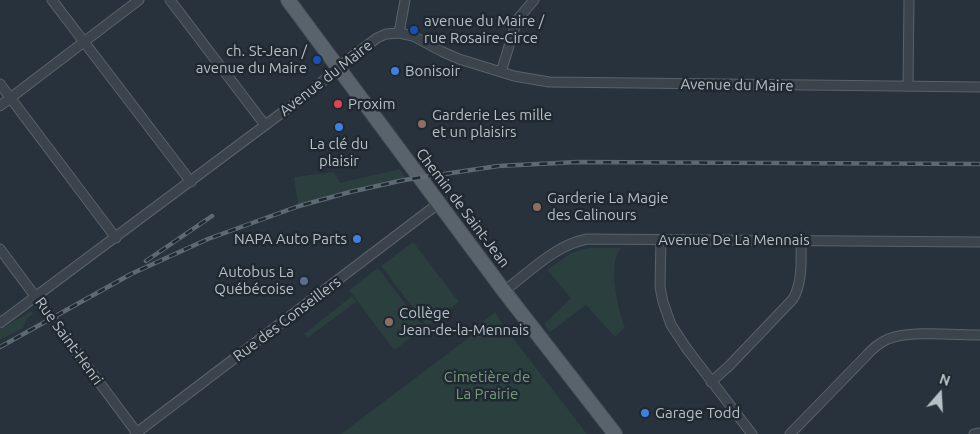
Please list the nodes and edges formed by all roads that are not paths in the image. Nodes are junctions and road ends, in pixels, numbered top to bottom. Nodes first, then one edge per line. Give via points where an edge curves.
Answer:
1 (52, 0) edge
2 (139, 0) edge
3 (170, 0) edge
4 (288, 0) edge
5 (405, 0) edge
6 (534, 0) edge
7 (909, 0) edge
8 (399, 33) junction
9 (84, 42) junction
10 (339, 68) junction
11 (501, 72) junction
12 (0, 84) edge
13 (908, 86) junction
14 (980, 87) edge
15 (10, 98) junction
16 (0, 106) edge
17 (265, 126) junction
18 (191, 182) junction
19 (439, 204) junction
20 (116, 238) junction
21 (660, 240) junction
22 (801, 240) junction
23 (980, 242) edge
24 (0, 249) edge
25 (504, 291) junction
26 (36, 297) junction
27 (0, 323) edge
28 (980, 335) edge
29 (711, 382) junction
30 (136, 433) edge
31 (615, 434) edge
32 (752, 434) edge
33 (790, 434) edge
34 (974, 434) edge
35 (980, 434) edge

1 - 9 street
2 - 9 street
3 - 17 street
4 - 10 main road, Chemin de Saint-Jean
5 - 8 street
6 - 11 street via 517,20
7 - 13 street
8 - 10 street, Avenue du Maire via 381,36
8 - 11 street, Avenue du Maire via 412,36 451,56
9 - 15 street
9 - 18 street
10 - 17 street, Avenue du Maire
10 - 19 main road, Chemin de Saint-Jean
11 - 13 street, Avenue du Maire via 559,83
12 - 15 street
13 - 14 street, Avenue du Maire
15 - 16 street
15 - 20 street
17 - 18 street, Avenue du Maire
18 - 20 street, Avenue du Maire
19 - 25 main road, Chemin de Saint-Jean
19 - 30 street, Rue des Conseillers
20 - 26 street, Avenue du Maire
21 - 22 street, Avenue De La Mennais
21 - 25 street, Avenue De La Mennais via 600,238 574,242
21 - 29 street via 660,287 668,318 681,342
22 - 23 street, Avenue De La Mennais
22 - 29 street via 800,279 793,299
24 - 26 street, Rue Saint-Henri
25 - 31 main road, Chemin de Saint-Jean
26 - 27 street, Avenue du Maire
26 - 30 street, Rue Saint-Henri
28 - 33 street via 912,335 888,339 876,346
29 - 32 street
34 - 35 street

